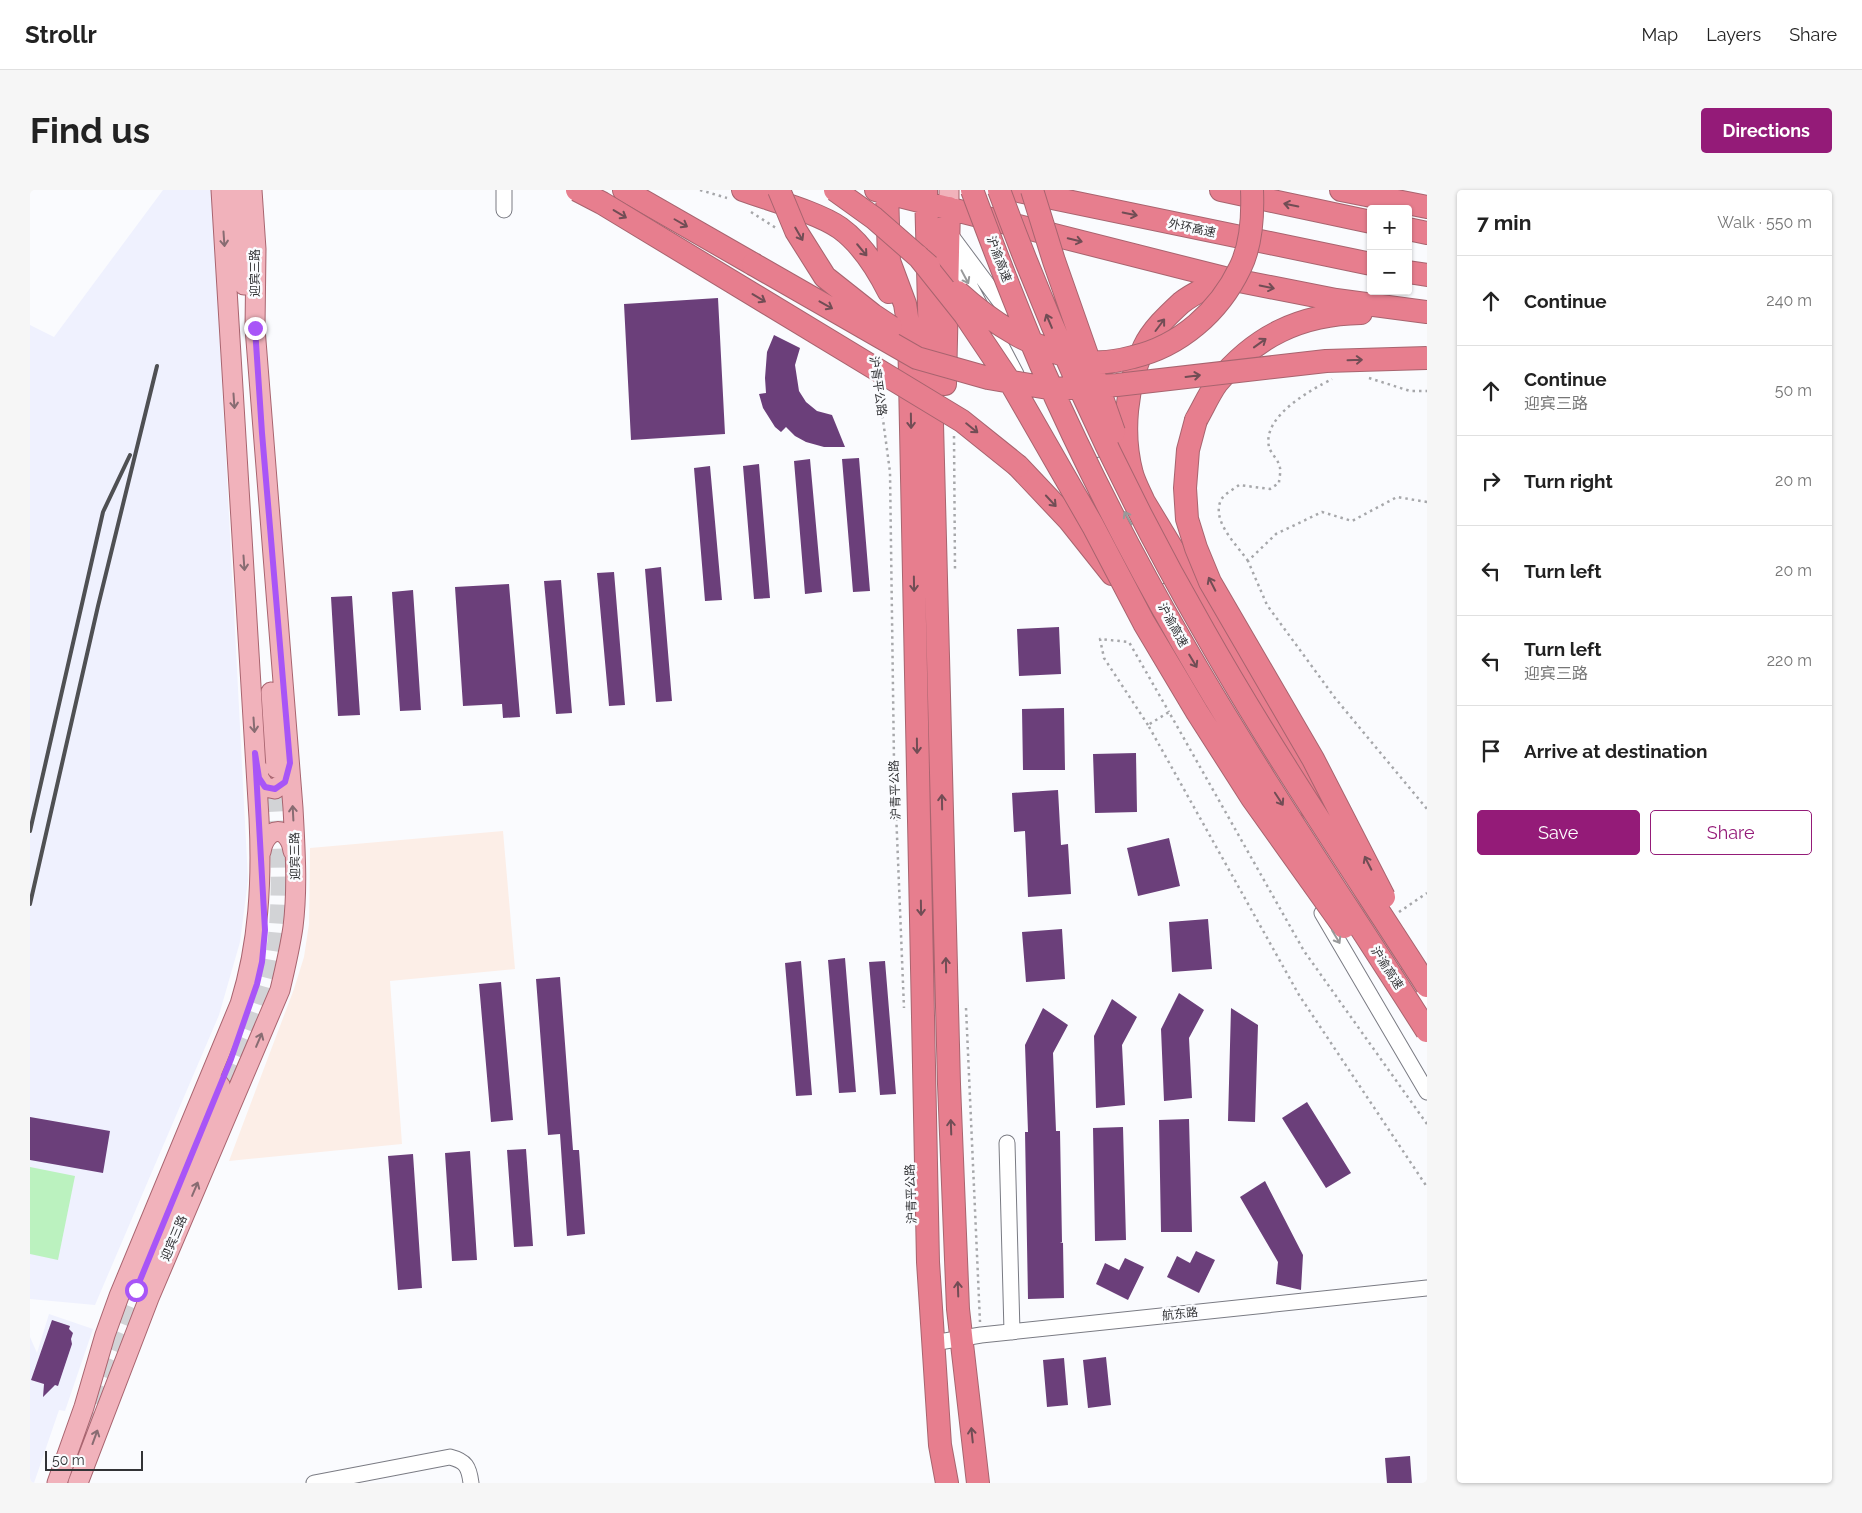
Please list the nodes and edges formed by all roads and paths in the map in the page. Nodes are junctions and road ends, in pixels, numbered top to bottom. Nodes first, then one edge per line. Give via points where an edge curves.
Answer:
1 (221, 190) edge
2 (237, 190) edge
3 (244, 190) edge
4 (252, 190) edge
5 (504, 190) edge
6 (577, 190) edge
7 (624, 190) edge
8 (700, 190) edge
9 (779, 190) edge
10 (835, 190) edge
11 (972, 190) edge
12 (999, 190) edge
13 (1014, 190) edge
14 (1032, 190) edge
15 (1037, 190) edge
16 (1221, 190) edge
17 (1252, 190) edge
18 (883, 191) edge
19 (1345, 191) edge
20 (738, 196) edge
21 (926, 196) edge
22 (949, 199) edge
23 (1427, 207) edge
24 (504, 210) dead end
25 (750, 212) dead end
26 (1367, 221) edge
27 (1412, 230) edge
28 (783, 232) dead end
29 (1427, 233) edge
30 (948, 239) junction
31 (241, 247) junction
32 (918, 256) junction
33 (1054, 261) junction
34 (1367, 263) edge
35 (1412, 273) edge
36 (1427, 275) edge
37 (1224, 278) junction
38 (1427, 312) edge
39 (1427, 316) edge
40 (1427, 358) edge
41 (910, 372) junction
42 (1340, 375) dead end
43 (988, 378) junction
44 (1368, 378) dead end
45 (878, 386) dead end
46 (1427, 391) edge
47 (954, 430) dead end
48 (932, 458) junction
49 (1427, 502) edge
50 (1149, 532) junction
51 (1248, 561) junction
52 (955, 579) dead end
53 (1144, 623) junction
54 (1169, 712) junction
55 (1148, 725) junction
56 (255, 753) junction
57 (283, 765) junction
58 (1427, 809) edge
59 (1315, 825) junction
60 (261, 850) junction
61 (296, 869) junction
62 (1427, 986) edge
63 (966, 1006) dead end
64 (1427, 1008) edge
65 (904, 1013) dead end
66 (1427, 1031) edge
67 (1427, 1035) edge
68 (1427, 1092) edge
69 (1427, 1124) edge
70 (1007, 1143) dead end
71 (1427, 1187) edge
72 (1427, 1288) edge
73 (136, 1290) tunnel mouth
74 (1012, 1332) junction
75 (971, 1336) junction
76 (933, 1343) junction
77 (57, 1483) edge
78 (78, 1483) edge
79 (314, 1483) edge
80 (472, 1483) edge
81 (947, 1483) edge
82 (978, 1483) edge

1 -> 56 main road
2 - 31 main road, 迎宾三路
3 - 31 main road
4 - 57 main road, 迎宾三路 via 256,249 255,328
5 - 24 street
6 -> 53 highway, bridge via 962,420 1018,466 1069,520 1110,572
7 -> 43 highway, bridge via 917,358
8 - 20 path via 726,197
9 -> 43 highway, bridge via 796,231 825,277 873,316 922,348
10 - 32 highway, bridge
11 -> 66 highway, 沪渝高速, bridge via 1041,365 1146,576 1242,741
50 -> 12 highway, 沪渝高速, bridge via 1064,355
13 -> 34 highway, 外环高速, bridge
14 - 33 highway, bridge
15 - 33 highway, bridge
26 -> 16 highway
17 - 32 highway, bridge via 1252,227 1241,267 1223,298 1188,333 1166,346 1116,361 1089,362 1011,333 974,307
18 - 21 highway
18 - 41 highway, 沪青平公路 via 890,260 905,304 909,330
19 - 23 highway
20 -> 41 highway, 沪青平公路 via 818,216 840,228 861,247 889,292
21 - 22 highway
21 - 30 street
21 - 48 highway via 914,232 912,269 929,311
22 - 30 highway
22 -> 37 highway
25 - 28 path
27 - 29 highway
30 - 48 highway via 945,424
59 -> 30 street via 1163,580 1044,362
30 -> 68 street via 1103,541
31 - 57 main road, 迎宾三路
32 - 53 highway, bridge via 965,315 1012,384
33 - 50 highway, bridge
35 - 36 highway
37 -> 38 highway via 1336,300
59 -> 37 highway via 1307,778 1144,502 1132,476 1126,447 1127,412 1133,378 1145,345 1165,318 1183,301
62 -> 39 highway, bridge via 1313,758 1210,582 1187,519 1185,488 1188,450 1196,420 1216,384 1244,355 1270,336 1301,321 1336,314
43 -> 40 highway, bridge via 1054,389 1326,361
41 -> 76 highway, 沪青平公路 via 928,1262
42 - 51 path via 1307,392 1279,416 1270,432 1269,447 1280,467 1279,483 1270,489 1239,485 1222,498 1219,510 1221,524
44 - 46 path via 1410,391
45 - 65 path, 沪青平公路 via 890,472 894,762
47 - 52 path
75 -> 48 highway via 958,1299
49 - 51 path via 1397,497 1352,521 1322,512 1276,534
50 - 62 highway, 沪渝高速, bridge via 1262,728
51 - 58 path via 1267,605 1335,698
53 - 67 highway, bridge via 1257,805
54 - 55 path
54 - 55 path via 1129,642 1100,638 1104,658
54 - 69 path via 1304,951
55 - 71 path via 1299,995
56 - 57 main road via 259,778 265,787 275,789 285,782
56 - 60 main road
61 -> 57 main road, 迎宾三路
59 - 64 street
60 - 61 main road via 265,837 272,832 282,832 293,846
60 - 73 main road via 265,930 257,984 231,1059
60 - 77 main road via 254,948 240,1004 119,1296
78 -> 61 main road, 迎宾三路 via 149,1298 280,990 294,924
63 - 75 path
70 - 74 street
72 - 74 street, 航东路
74 - 75 street, 航东路
75 - 76 street, 航东路
82 -> 75 highway
76 - 81 highway, 沪青平公路 via 940,1445
79 - 80 street via 450,1457 460,1459 470,1470

